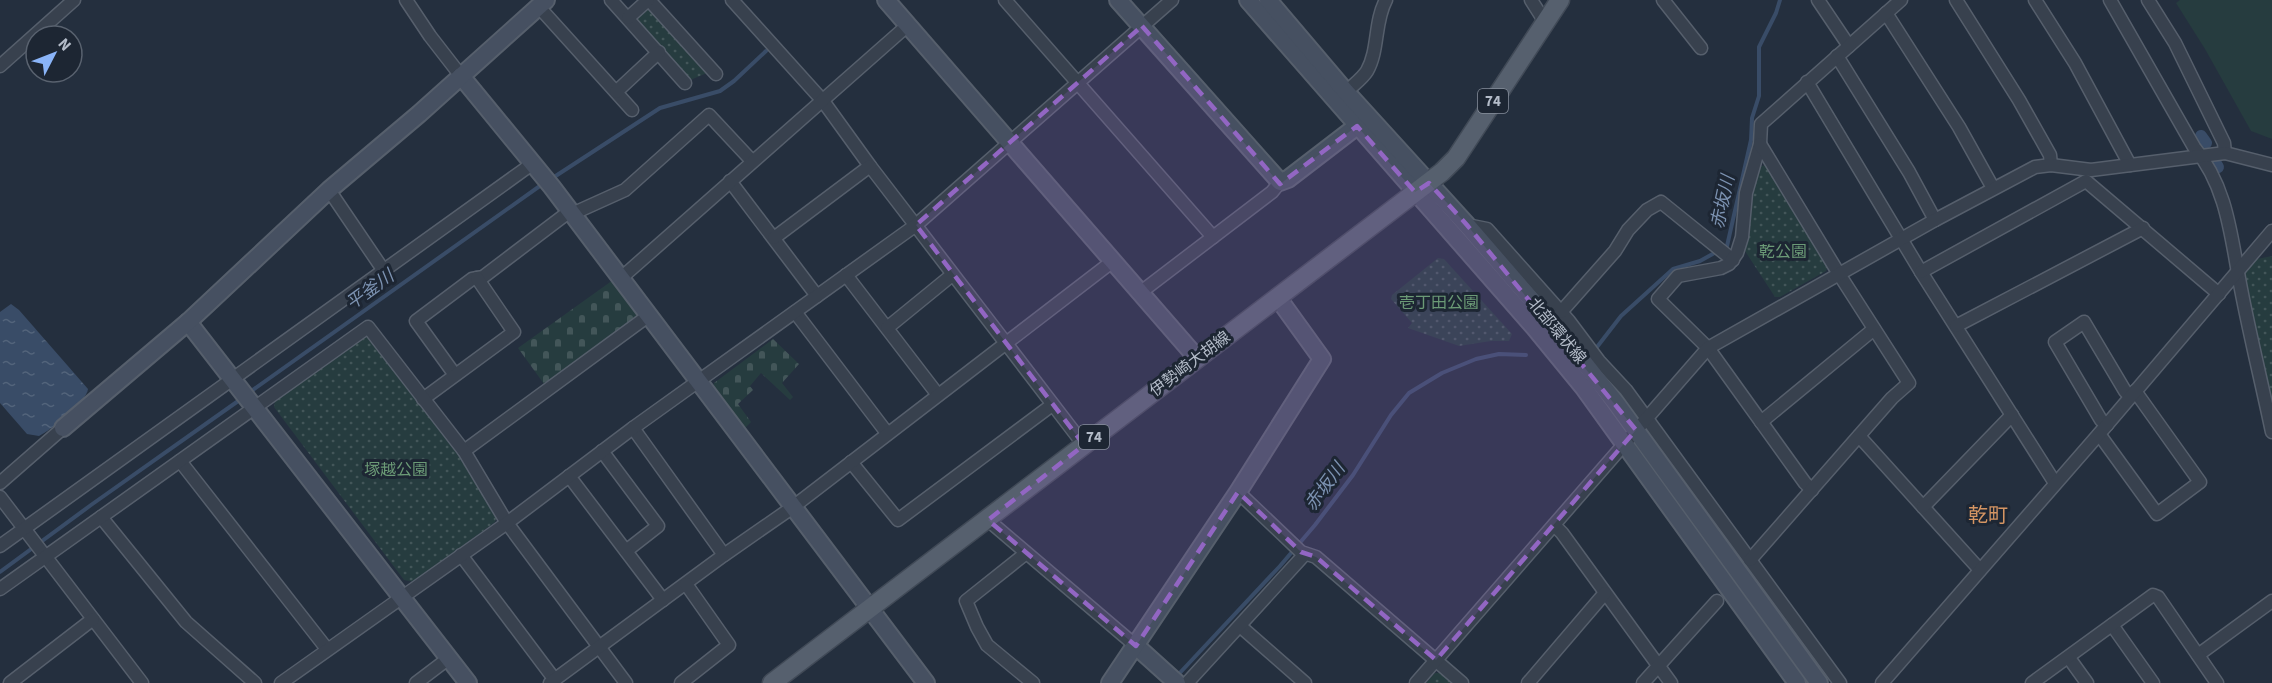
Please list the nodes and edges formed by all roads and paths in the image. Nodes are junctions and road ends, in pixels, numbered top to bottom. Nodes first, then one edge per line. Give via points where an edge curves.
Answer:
1 (74, 0) edge
2 (406, 0) edge
3 (611, 0) edge
4 (649, 0) edge
5 (732, 0) edge
6 (886, 0) edge
7 (1005, 0) edge
8 (1118, 0) edge
9 (1172, 0) edge
10 (1248, 0) edge
11 (1268, 0) edge
12 (1386, 0) edge
13 (1531, 0) edge
14 (1560, 0) edge
15 (1663, 0) edge
16 (1818, 0) edge
17 (1901, 0) edge
18 (1956, 0) edge
19 (2035, 0) edge
20 (2110, 0) edge
21 (2148, 0) edge
22 (543, 3) edge
23 (1886, 13) junction
24 (628, 18) junction
25 (1545, 22) junction
26 (908, 25) junction
27 (1142, 26) junction
28 (1849, 46) junction
29 (1701, 48) dead end
30 (658, 52) junction
31 (1837, 56) junction
32 (0, 66) edge
33 (716, 74) dead end
34 (460, 76) junction
35 (1807, 82) junction
36 (685, 83) dead end
37 (1078, 83) junction
38 (616, 92) junction
39 (1346, 92) junction
40 (823, 101) junction
41 (632, 110) dead end
42 (1357, 126) junction
43 (1011, 142) junction
44 (1760, 144) junction
45 (2225, 153) junction
46 (2201, 155) junction
47 (753, 161) junction
48 (2051, 165) junction
49 (2130, 165) junction
50 (2272, 165) edge
51 (536, 166) junction
52 (870, 166) junction
53 (730, 181) junction
54 (1280, 182) junction
55 (1422, 188) junction
56 (1993, 189) junction
57 (329, 190) junction
58 (571, 213) junction
59 (1935, 220) junction
60 (916, 225) junction
61 (1467, 225) junction
62 (2143, 228) junction
63 (2272, 231) edge
64 (1213, 237) junction
65 (774, 238) junction
66 (1902, 239) junction
67 (1733, 260) junction
68 (1113, 261) junction
69 (384, 271) junction
70 (1921, 272) junction
71 (2238, 272) junction
72 (1839, 274) junction
73 (846, 275) junction
74 (952, 275) junction
75 (477, 278) junction
76 (620, 279) junction
77 (1141, 292) junction
78 (2219, 294) junction
79 (817, 296) junction
80 (1278, 298) junction
81 (795, 312) junction
82 (1561, 312) junction
83 (648, 316) junction
84 (188, 322) junction
85 (1956, 327) junction
86 (887, 328) junction
87 (1874, 329) junction
88 (1006, 345) junction
89 (1708, 348) junction
90 (1197, 357) junction
91 (455, 375) junction
92 (699, 381) junction
93 (235, 383) junction
94 (2133, 394) junction
95 (938, 395) junction
96 (423, 399) junction
97 (1052, 405) junction
98 (252, 406) junction
99 (2012, 415) junction
100 (1761, 422) junction
101 (63, 428) joint
102 (633, 428) junction
103 (2103, 430) junction
104 (1636, 431) junction
105 (2272, 432) edge
106 (887, 433) junction
107 (1859, 436) junction
108 (1084, 445) junction
109 (464, 451) junction
110 (602, 451) junction
111 (180, 461) junction
112 (851, 462) junction
113 (570, 476) junction
114 (0, 483) edge
115 (2055, 483) junction
116 (1812, 490) junction
117 (1238, 492) junction
118 (0, 497) edge
119 (793, 507) junction
120 (1923, 507) junction
121 (101, 517) junction
122 (988, 520) junction
123 (507, 523) junction
124 (1554, 525) junction
125 (25, 531) junction
126 (0, 546) edge
127 (626, 551) junction
128 (1025, 554) junction
129 (1305, 554) junction
130 (461, 555) junction
131 (724, 555) junction
132 (43, 556) junction
133 (1750, 560) junction
134 (1980, 570) junction
135 (686, 584) junction
136 (0, 589) edge
137 (1605, 593) junction
138 (402, 596) junction
139 (663, 600) junction
140 (1718, 601) dead end
141 (2272, 601) edge
142 (869, 609) junction
143 (93, 619) junction
144 (2112, 625) junction
145 (1240, 627) junction
146 (1136, 646) junction
147 (600, 648) junction
148 (327, 649) junction
149 (2198, 655) junction
150 (449, 658) junction
151 (2069, 658) junction
152 (1436, 660) junction
153 (1659, 665) junction
154 (553, 681) edge
155 (10, 683) edge
156 (142, 683) edge
157 (255, 683) edge
158 (281, 683) edge
159 (416, 683) edge
160 (468, 683) edge
161 (626, 683) edge
162 (681, 683) edge
163 (772, 683) edge
164 (926, 683) edge
165 (1033, 683) edge
166 (1110, 683) edge
167 (1177, 683) edge
168 (1187, 683) edge
169 (1305, 683) edge
170 (1416, 683) edge
171 (1462, 683) edge
172 (1528, 683) edge
173 (1643, 683) edge
174 (1671, 683) edge
175 (1797, 683) edge
176 (1819, 683) edge
177 (1840, 683) edge
178 (1882, 683) edge
179 (2032, 683) edge
180 (2087, 683) edge
181 (2153, 683) edge
182 (2217, 683) edge

1 - 32 street
2 - 34 street
3 - 24 street
4 - 24 street
4 - 33 street
5 - 40 street
6 - 26 street
7 - 37 street
8 - 27 street
9 - 27 street
10 - 42 street, 北部環状線
11 - 39 street, 北部環状線
12 - 39 street via 1369,67
13 - 25 street
14 - 25 main road, 伊勢崎大胡線 / 74
15 - 29 street
16 - 28 street
17 - 23 street
18 - 48 street via 2019,100 2050,155
19 - 49 street via 2075,63
20 - 46 street
21 - 45 street via 2175,43 2224,143
22 - 34 street
22 - 38 street
23 - 28 street
23 - 56 street via 1959,127
24 - 30 street
25 - 55 main road, 伊勢崎大胡線 / 74 via 1456,158
26 - 40 street
26 - 43 street
27 - 37 street
27 - 54 street
28 - 31 street
30 - 36 street
30 - 38 street
31 - 35 street
31 - 59 street
34 - 51 street
34 - 57 street
35 - 44 street via 1761,124
35 - 66 street
37 - 43 street
37 - 64 street
38 - 41 street
39 - 55 street, 北部環状線
40 - 47 street
40 - 52 street
42 - 54 street
42 - 55 street, 北部環状線
43 - 60 street
43 - 68 street
44 - 67 street
44 - 72 street
45 - 46 street
45 - 50 street
46 - 49 street
46 - 71 street via 2219,187
47 - 53 street
47 - 58 street via 709,115 626,190
48 - 49 street via 2091,170
48 - 56 street via 2027,170
51 - 58 street
51 - 69 street
52 - 60 street
52 - 65 street
53 - 65 street
53 - 76 street
54 - 64 street
55 - 61 street, 北部環状線
55 - 80 main road, 伊勢崎大胡線 / 74
55 - 104 street, 北部環状線 via 1584,388
56 - 59 street
57 - 69 street
57 - 84 street
58 - 75 street
58 - 76 street
59 - 66 street
60 - 73 street
60 - 74 street
61 - 82 street via 1487,229
61 - 104 street, 北部環状線 via 1563,336
62 - 70 street via 2086,181
62 - 78 street
62 - 85 street
63 - 71 street
64 - 77 street
65 - 79 street
66 - 70 street
66 - 72 street
67 - 82 street via 1661,202 1628,230 1615,251
67 - 89 street via 1720,268 1677,276 1658,299
68 - 77 street
68 - 88 street
69 - 93 street
70 - 85 street
71 - 78 street
71 - 105 street
72 - 87 street
72 - 89 street
73 - 79 street
73 - 86 street
74 - 86 street
74 - 88 street
75 - 91 street via 514,332
75 - 91 street via 416,321
76 - 83 street
77 - 90 street
78 - 94 street
79 - 81 street
80 - 90 main road, 伊勢崎大胡線 / 74
80 - 117 street via 1323,359
81 - 92 street
81 - 106 street
82 - 104 street via 1626,390
83 - 92 street
83 - 109 street
84 - 93 street
84 - 101 street
85 - 99 street
86 - 95 street
87 - 100 street
87 - 107 street via 1909,383
88 - 95 street
88 - 97 street
89 - 100 street
89 - 104 street
90 - 108 main road, 伊勢崎大胡線 / 74
91 - 96 street
92 - 102 street
92 - 119 street
93 - 98 street
93 - 125 street
94 - 103 street
94 - 103 street via 2125,391 2085,322 2055,342 2101,420
94 - 103 street via 2200,482 2157,514
95 - 106 street
96 - 98 street via 368,327
96 - 109 street
97 - 108 street
97 - 112 street via 898,520
98 - 111 street
98 - 138 street
99 - 115 street
99 - 120 street
100 - 116 street
101 - 114 street
102 - 110 street
102 - 131 street
103 - 115 street
104 - 124 street
104 - 133 street
104 - 175 street, 北部環状線
104 - 176 street, 北部環状線
106 - 112 street
107 - 116 street
107 - 120 street
108 - 122 main road, 伊勢崎大胡線 / 74
109 - 123 street
110 - 113 street
110 - 127 street via 658,526
111 - 121 street
111 - 148 street
112 - 119 street
113 - 123 street
113 - 127 street
115 - 134 street
116 - 133 street
117 - 129 street
117 - 146 street
118 - 125 street
119 - 131 street
119 - 142 street
120 - 134 street
121 - 132 street
121 - 157 street via 186,622
122 - 128 street
122 - 142 main road, 伊勢崎大胡線 / 74
123 - 130 street
123 - 147 street
124 - 137 street
124 - 152 street
125 - 126 street
125 - 132 street
127 - 139 street
128 - 146 street
128 - 165 street via 966,601 987,645
129 - 145 street
129 - 152 street via 1316,557
130 - 138 street
130 - 154 street
131 - 135 street
132 - 136 street
132 - 143 street
133 - 177 street
134 - 178 street
135 - 139 street
135 - 162 street via 729,645
137 - 153 street
137 - 172 street
138 - 148 street
138 - 150 street
139 - 147 street
140 - 153 street
141 - 149 street
142 - 163 main road, 伊勢崎大胡線 / 74
142 - 164 street
143 - 155 street
143 - 156 street
144 - 149 street via 2153,596 2158,597
144 - 151 street
144 - 181 street
145 - 168 street
145 - 169 street
146 - 166 street
146 - 167 street
147 - 154 street
147 - 161 street
148 - 158 street
149 - 182 street
150 - 159 street
150 - 160 street
151 - 179 street
151 - 180 street
152 - 170 street
152 - 171 street
153 - 173 street
153 - 174 street

